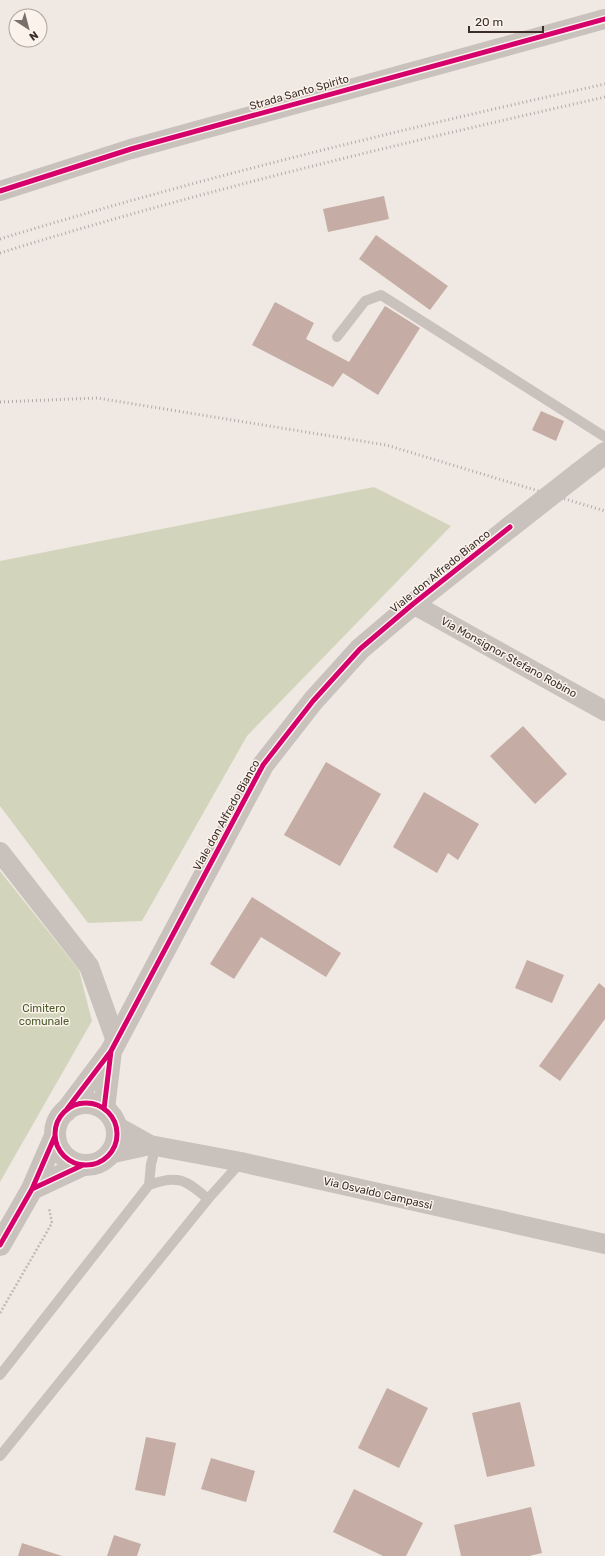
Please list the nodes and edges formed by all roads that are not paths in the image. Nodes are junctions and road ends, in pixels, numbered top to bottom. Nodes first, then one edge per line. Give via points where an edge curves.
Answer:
1 (605, 19) edge
2 (0, 191) edge
3 (337, 337) dead end
4 (605, 437) edge
5 (605, 453) edge
6 (414, 604) junction
7 (605, 711) edge
8 (0, 852) edge
9 (114, 1046) junction
10 (66, 1111) junction
11 (110, 1118) junction
12 (55, 1136) junction
13 (153, 1145) junction
14 (109, 1154) junction
15 (241, 1162) junction
16 (83, 1165) junction
17 (149, 1185) junction
18 (32, 1189) junction
19 (208, 1199) junction
20 (605, 1244) edge
21 (0, 1245) edge
22 (0, 1374) edge
23 (0, 1456) edge

1 - 2 street, Strada Santo Spirito via 131,149
3 - 4 lane via 365,301 381,295
5 - 6 street, Viale don Alfredo Bianco, bridge
6 - 7 street, Via Monsignor Stefano Robino
6 - 9 street, Viale don Alfredo Bianco via 360,649 313,701 263,766
8 - 9 street via 89,966
9 - 10 street, Viale don Alfredo Bianco
9 - 11 street, Viale don Alfredo Bianco
10 - 11 street via 74,1105 95,1104
10 - 12 street via 59,1119
11 - 13 street, Via Osvaldo Campassi
11 - 14 street via 116,1141
12 - 16 street via 58,1149 73,1162
12 - 18 street
13 - 14 street, Via Osvaldo Campassi
13 - 15 street, Via Osvaldo Campassi
13 - 17 lane
14 - 16 street via 93,1164
15 - 19 lane
15 - 20 street, Via Osvaldo Campassi
16 - 18 street
17 - 19 lane via 166,1179 188,1182
17 - 22 lane
18 - 21 street
19 - 23 lane

